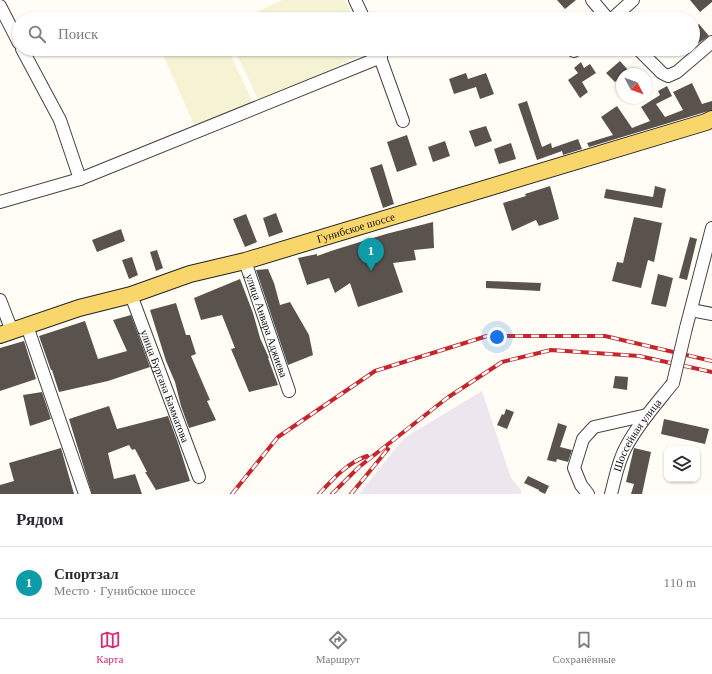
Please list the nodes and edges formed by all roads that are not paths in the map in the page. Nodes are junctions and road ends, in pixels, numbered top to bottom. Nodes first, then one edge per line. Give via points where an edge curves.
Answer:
1 (355, 0) edge
2 (592, 0) edge
3 (632, 0) edge
4 (0, 6) edge
5 (361, 12) edge
6 (602, 12) edge
7 (619, 12) edge
8 (12, 29) edge
9 (712, 42) edge
10 (700, 52) edge
11 (26, 56) edge
12 (372, 56) edge
13 (380, 56) edge
14 (645, 56) edge
15 (696, 56) edge
16 (710, 120) edge
17 (403, 121) dead end
18 (80, 179) junction
19 (0, 202) edge
20 (712, 228) edge
21 (245, 261) junction
22 (131, 295) junction
23 (0, 300) edge
24 (691, 310) junction
25 (712, 314) edge
26 (28, 326) junction
27 (6, 333) edge
28 (289, 391) dead end
29 (647, 415) junction
30 (199, 477) dead end
31 (85, 494) edge
32 (588, 494) edge
33 (611, 494) edge

1 - 5 street
2 - 6 street
3 - 7 street
4 - 8 street
9 - 10 street
11 - 18 street via 60,120
12 - 18 street
13 - 17 street
14 - 15 street via 668,76 677,72
16 - 21 main road, Гунибское шоссе
18 - 19 street
20 - 24 street
21 - 22 main road, Гунибское шоссе via 190,274
21 - 28 street, улица Анвара Аджиева
22 - 26 main road, Гунибское шоссе via 79,308
22 - 30 street, улица Бургана Бамматова
23 - 27 street
24 - 25 street
24 - 29 street, Шоссейная улица, bridge via 673,383
26 - 27 main road, Гунибское шоссе
26 - 31 street
29 - 32 street via 594,427 583,439 574,468
29 - 33 street, Шоссейная улица via 625,448

